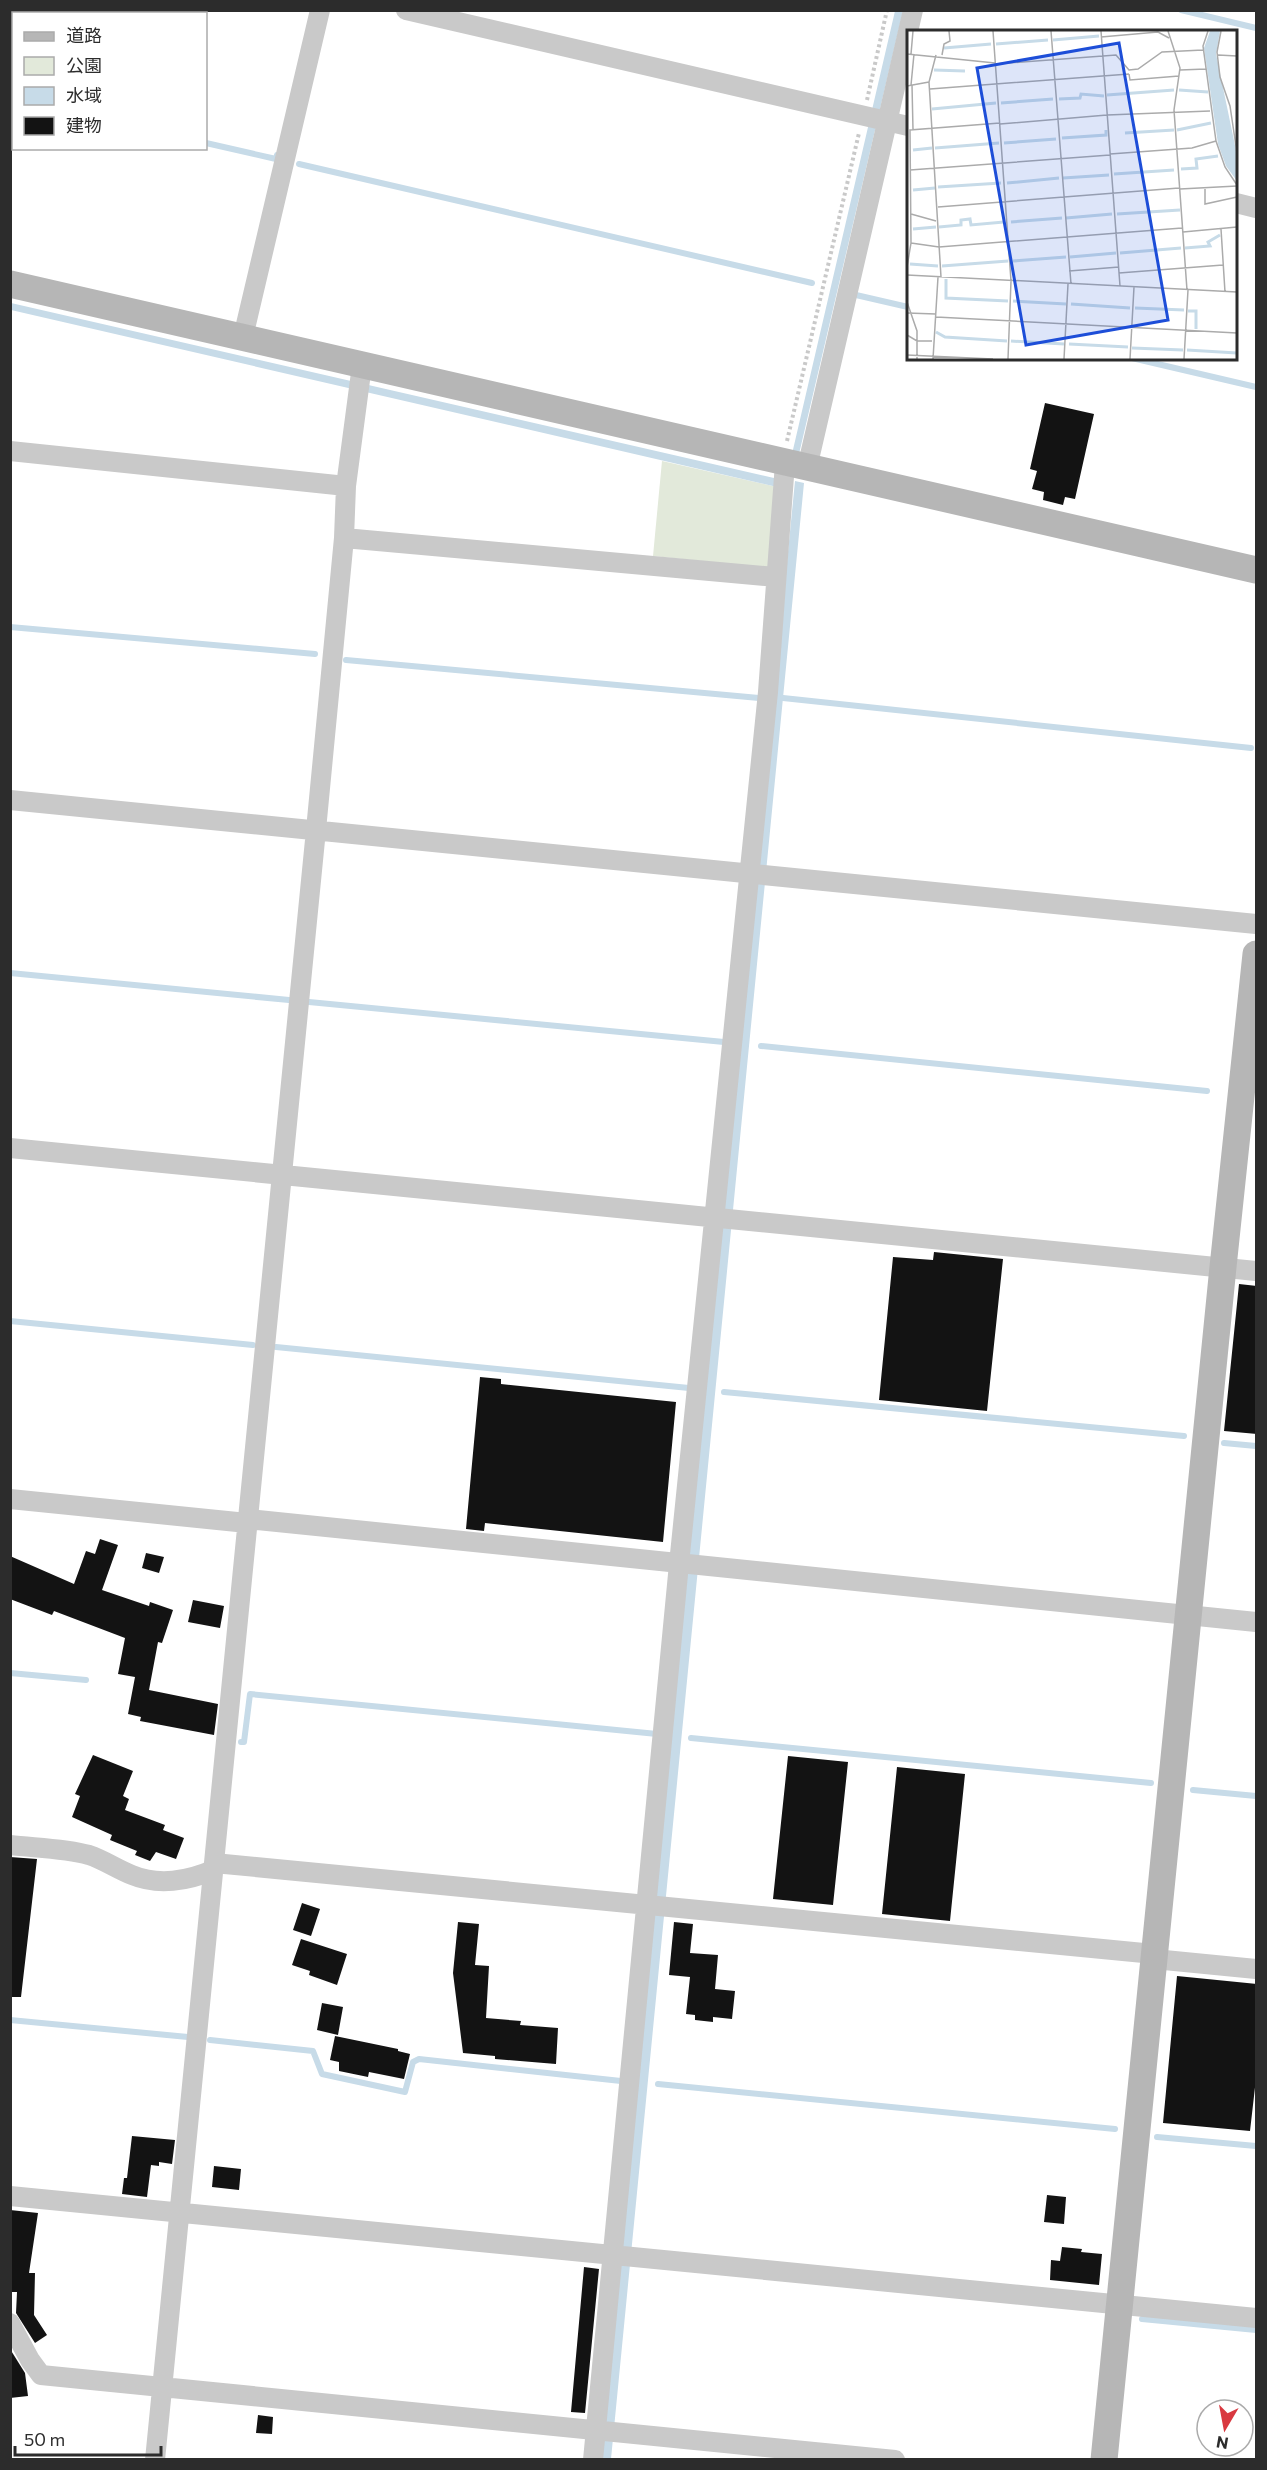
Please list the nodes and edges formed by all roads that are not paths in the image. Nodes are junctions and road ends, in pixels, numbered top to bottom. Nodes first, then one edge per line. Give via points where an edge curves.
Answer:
1 (320, 10) edge
2 (406, 10) edge
3 (913, 10) edge
4 (875, 118) junction
5 (907, 126) edge
6 (1237, 203) edge
7 (1257, 208) edge
8 (10, 284) edge
9 (243, 337) junction
10 (360, 380) junction
11 (10, 451) edge
12 (791, 464) junction
13 (346, 486) junction
14 (344, 538) junction
15 (1257, 570) edge
16 (776, 577) junction
17 (10, 800) edge
18 (316, 830) junction
19 (757, 872) junction
20 (1257, 924) edge
21 (1257, 954) edge
22 (10, 1148) edge
23 (280, 1175) junction
24 (724, 1217) junction
25 (1222, 1267) junction
26 (1257, 1271) edge
27 (10, 1499) edge
28 (248, 1521) junction
29 (688, 1565) junction
30 (1188, 1615) junction
31 (1257, 1622) edge
32 (10, 1845) edge
33 (213, 1866) junction
34 (656, 1906) junction
35 (1154, 1956) junction
36 (1257, 1969) edge
37 (10, 2196) edge
38 (180, 2211) junction
39 (621, 2254) junction
40 (1120, 2304) junction
41 (1257, 2318) edge
42 (10, 2323) edge
43 (162, 2387) junction
44 (604, 2430) junction
45 (155, 2460) edge
46 (593, 2460) edge
47 (895, 2460) edge
48 (1104, 2460) edge

1 - 9 street
2 - 4 street
3 - 4 street
4 - 5 street
4 - 12 street
6 - 7 street
8 - 9 street
9 - 10 street
10 - 12 street
10 - 13 street
11 - 13 street
12 - 15 street
12 - 16 street
13 - 14 street
14 - 16 street
14 - 18 street
16 - 19 street
17 - 18 street
18 - 19 street
18 - 23 street
19 - 20 street
19 - 24 street
21 - 25 street
22 - 23 street
23 - 24 street
23 - 28 street
24 - 25 street
24 - 29 street
25 - 26 street
25 - 30 street
27 - 28 street
28 - 29 street
28 - 33 street
29 - 30 street
29 - 34 street
30 - 31 street
30 - 35 street
32 - 33 street via 89,1855 134,1876 156,1881 196,1878
33 - 34 street
33 - 38 street
34 - 35 street
34 - 39 street
35 - 36 street
35 - 40 street
37 - 38 street
38 - 39 street
38 - 43 street
39 - 40 street
39 - 44 street
40 - 41 street
40 - 48 street
42 - 43 street via 41,2375
43 - 44 street
43 - 45 street
44 - 46 street
44 - 47 street

